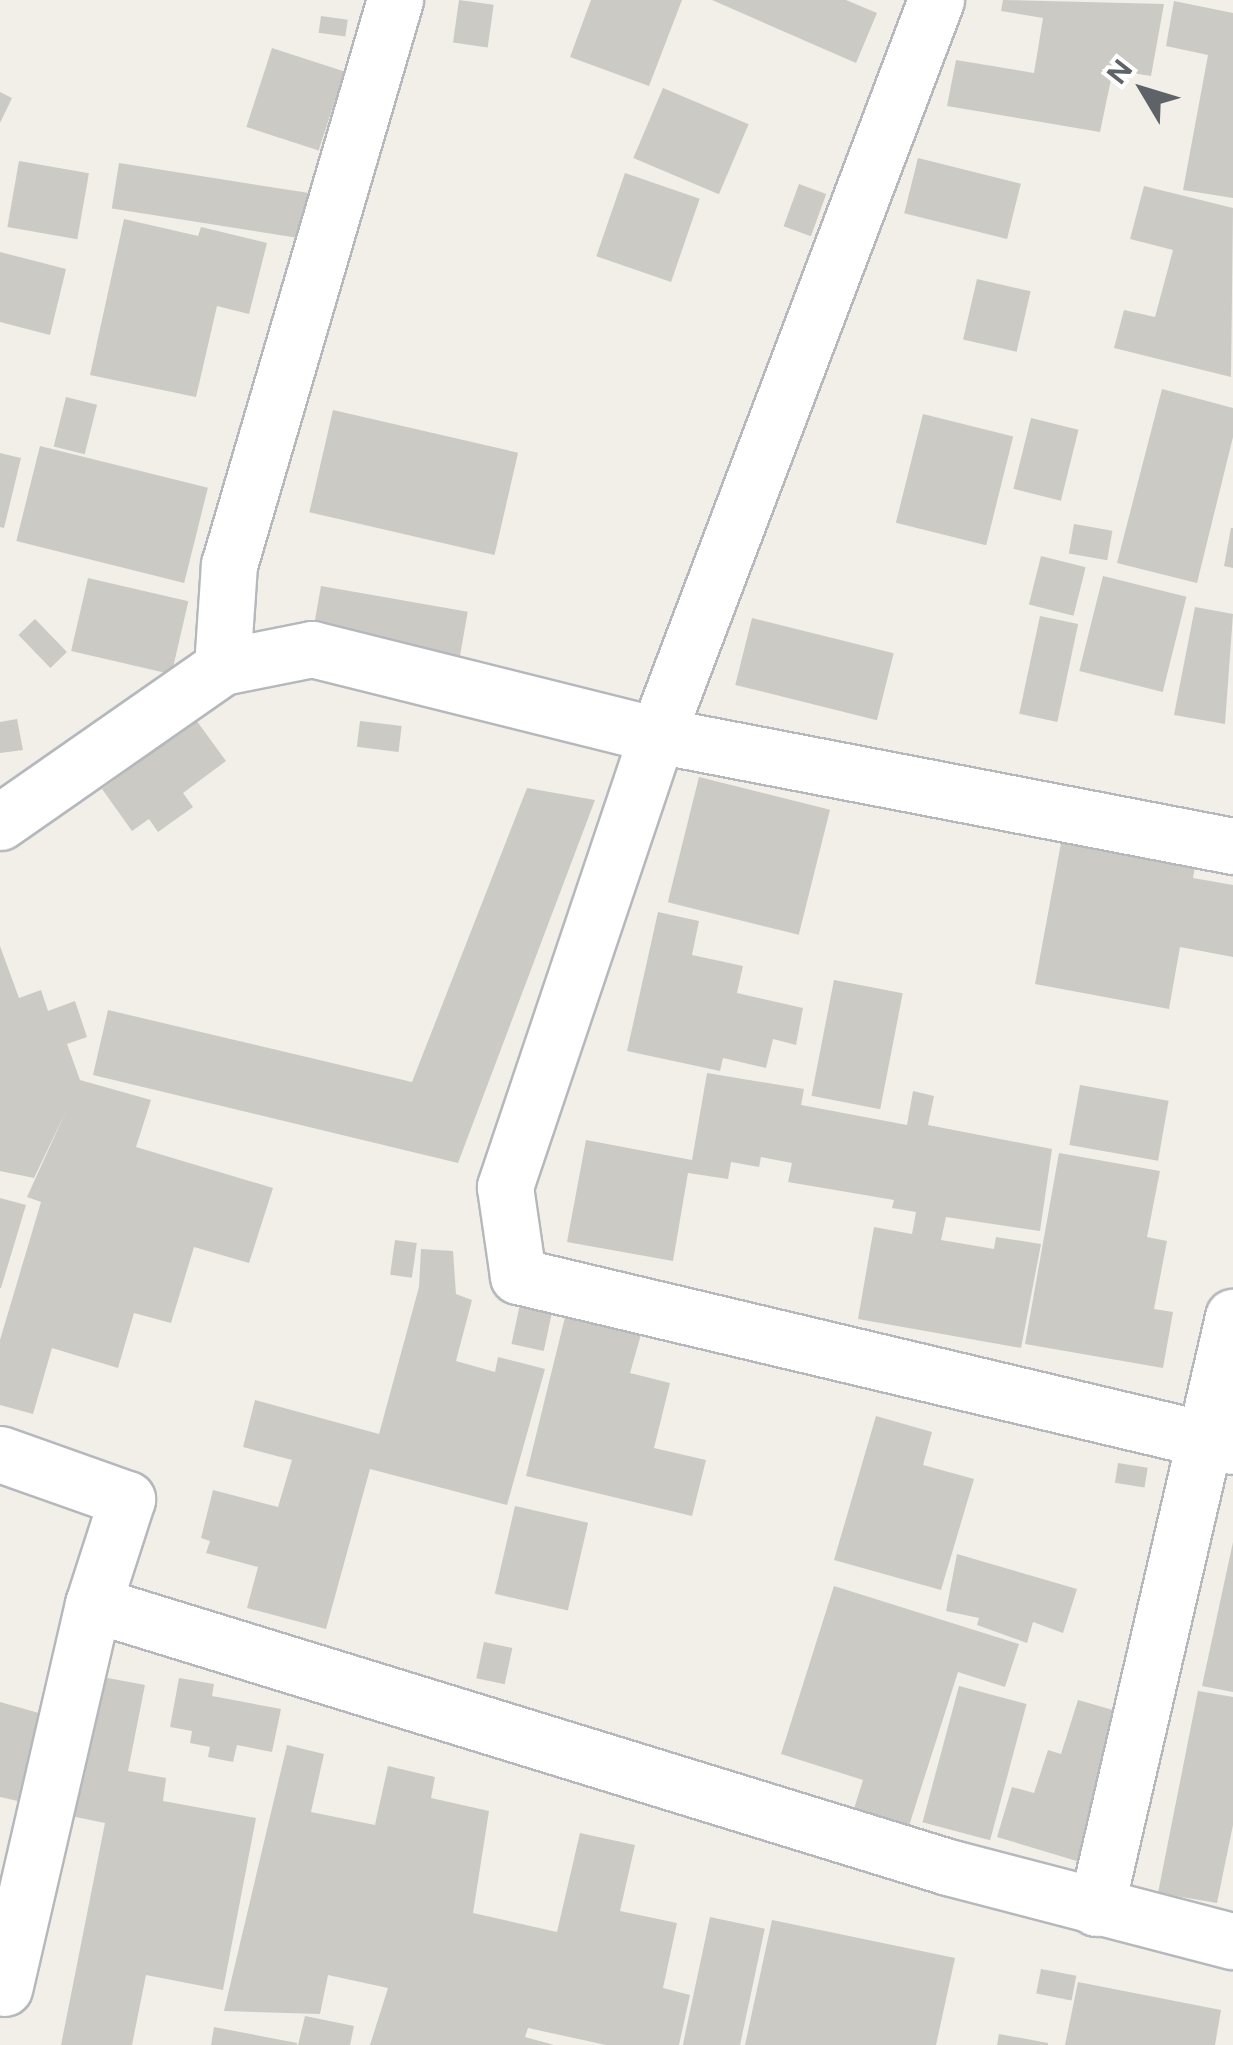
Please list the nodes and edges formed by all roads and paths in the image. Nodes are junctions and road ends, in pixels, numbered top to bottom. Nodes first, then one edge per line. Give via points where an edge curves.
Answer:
1 (394, 0) edge
2 (936, 0) edge
3 (222, 667) junction
4 (658, 735) junction
5 (0, 822) edge
6 (1233, 846) edge
7 (1233, 1318) edge
8 (1220, 1443) edge
9 (0, 1454) edge
10 (94, 1604) junction
11 (1096, 1908) junction
12 (1233, 1941) edge
13 (1, 1999) edge

1 - 3 street via 229,565
2 - 4 street
3 - 4 street via 312,648
3 - 5 street
4 - 6 street
4 - 8 street via 505,1187 518,1276
7 - 8 street
8 - 11 street
9 - 10 street via 126,1498
10 - 11 street
10 - 13 street
11 - 12 street

